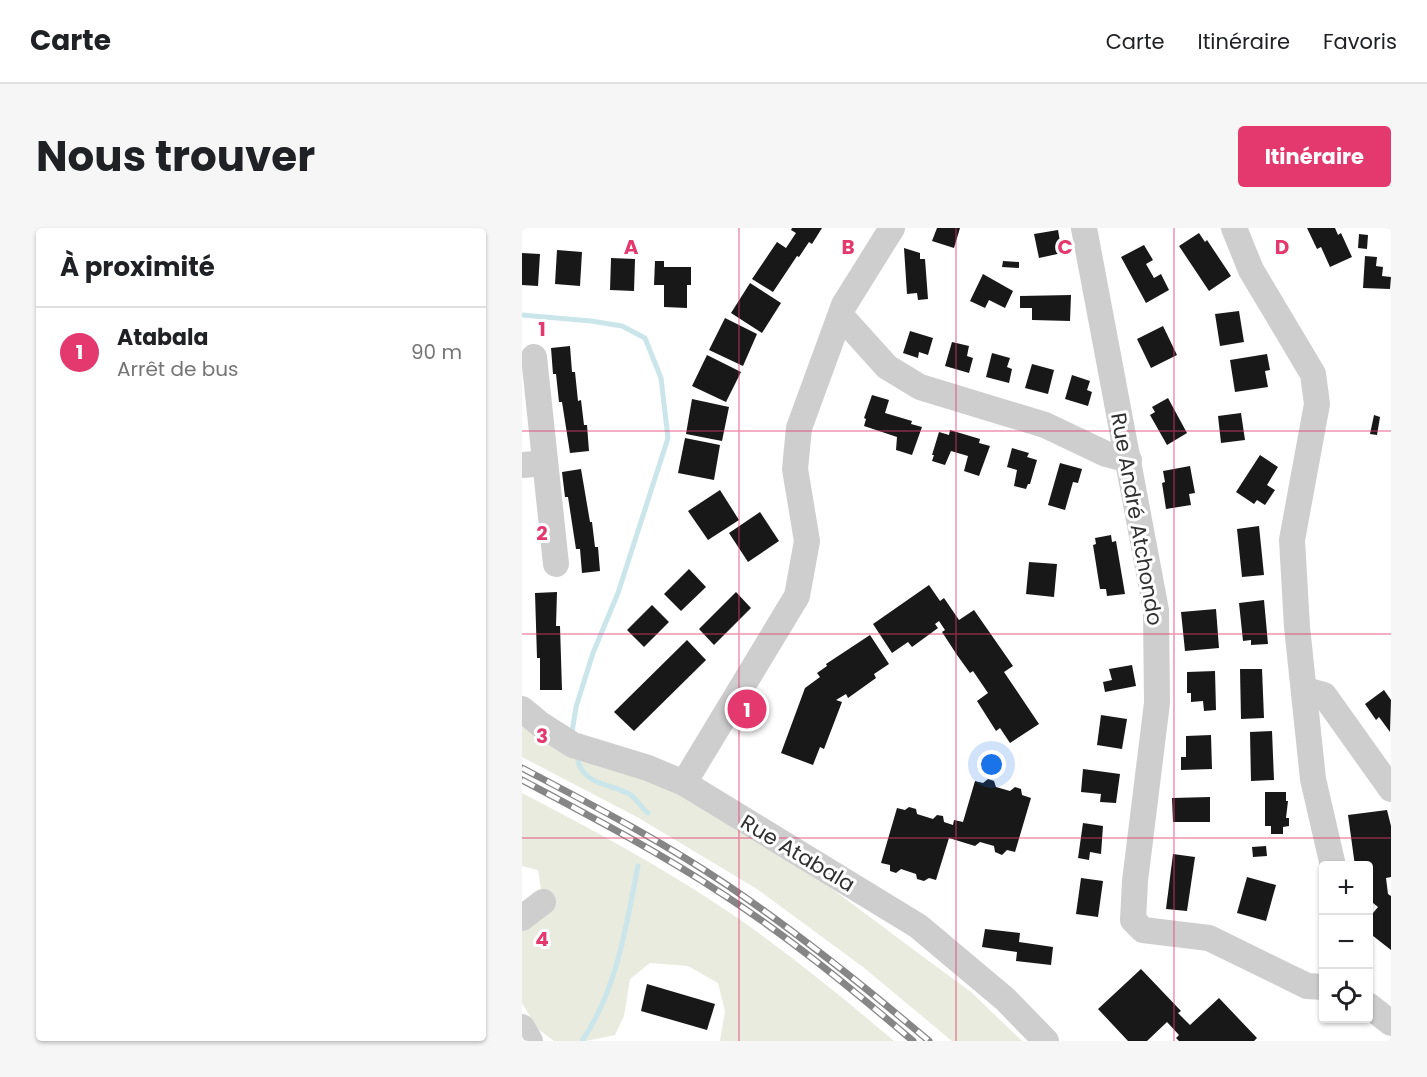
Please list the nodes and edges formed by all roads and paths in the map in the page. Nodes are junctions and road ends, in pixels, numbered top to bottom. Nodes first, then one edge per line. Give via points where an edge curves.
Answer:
1 (891, 228) edge
2 (1084, 228) edge
3 (1234, 228) edge
4 (841, 316) junction
5 (534, 357) dead end
6 (1129, 460) junction
7 (534, 464) edge
8 (556, 564) dead end
9 (1304, 693) junction
10 (522, 709) edge
11 (684, 783) junction
12 (1391, 789) edge
13 (1332, 861) edge
14 (543, 902) dead end
15 (522, 918) edge
16 (1319, 987) edge
17 (1373, 1009) edge
18 (1391, 1023) edge
19 (522, 1027) edge
20 (530, 1041) edge
21 (1046, 1041) edge

1 - 4 street
2 - 6 street, Rue André Atchondo
3 - 9 street via 1251,270 1313,374 1317,404 1292,540
4 - 6 street via 887,367 920,387 1045,425 1106,454
4 - 11 street via 800,428 795,469 807,541 796,596
5 - 7 street
6 - 16 street, Rue André Atchondo via 1156,610 1157,668 1157,703 1133,920 1143,930 1209,938 1306,986
7 - 8 street
9 - 12 street via 1324,695
9 - 13 street via 1313,778
10 - 11 street, Rue Atabala via 573,746
11 - 21 street, Rue Atabala via 918,926 1005,999
14 - 15 street
17 - 18 street
19 - 20 street

